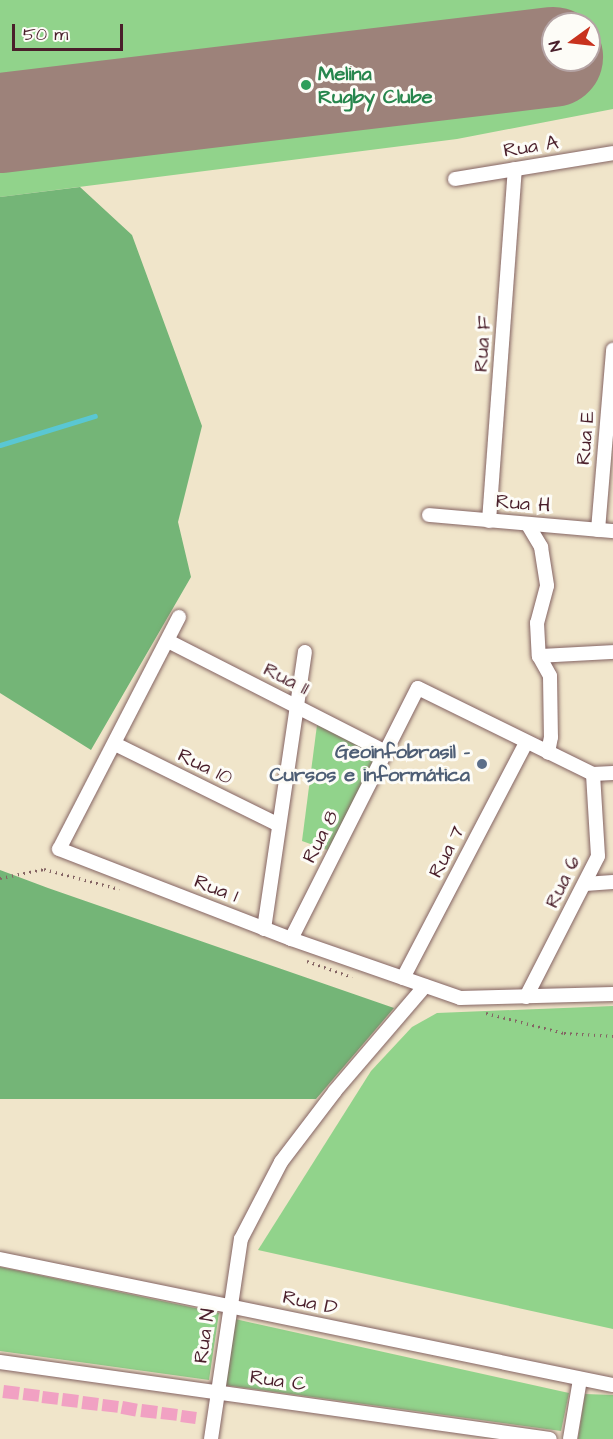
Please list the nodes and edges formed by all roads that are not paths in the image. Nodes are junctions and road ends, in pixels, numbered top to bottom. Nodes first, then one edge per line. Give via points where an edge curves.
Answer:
1 (613, 153) edge
2 (515, 169) junction
3 (455, 179) dead end
4 (613, 350) edge
5 (429, 515) dead end
6 (489, 521) junction
7 (528, 525) junction
8 (598, 530) junction
9 (613, 531) edge
10 (179, 617) dead end
11 (168, 641) junction
12 (305, 652) dead end
13 (613, 652) edge
14 (539, 656) junction
15 (297, 707) junction
16 (526, 743) junction
17 (115, 744) junction
18 (386, 752) junction
19 (548, 753) junction
20 (613, 773) edge
21 (593, 774) junction
22 (279, 825) junction
23 (613, 882) edge
24 (585, 884) junction
25 (264, 929) junction
26 (291, 939) junction
27 (403, 978) junction
28 (425, 986) junction
29 (613, 994) edge
30 (526, 998) junction
31 (0, 1259) edge
32 (229, 1306) junction
33 (0, 1362) edge
34 (580, 1379) junction
35 (613, 1385) edge
36 (217, 1392) junction
37 (211, 1439) edge
38 (549, 1439) edge
39 (570, 1439) edge

1 - 2 street, Rua A
2 - 3 street, Rua A
2 - 6 street, Rua F
4 - 8 street, Rua E
5 - 6 street, Rua H
6 - 7 street, Rua H
7 - 8 street, Rua H
7 - 14 street via 541,547 547,586 537,623
8 - 9 street, Rua H
10 - 11 street, Rua 1
11 - 15 street, Rua 11
11 - 17 street, Rua 1
12 - 15 street
13 - 14 street
14 - 19 street via 550,676
15 - 18 street, Rua 11
15 - 22 street
16 - 18 street, Rua 8 via 418,688
16 - 19 street
16 - 27 street, Rua 7
17 - 22 street, Rua 10
17 - 25 street, Rua 1 via 59,849
18 - 26 street, Rua 8
19 - 21 street
20 - 21 street
21 - 24 street, Rua 6 via 598,856
22 - 25 street
23 - 24 street
24 - 30 street, Rua 6
25 - 26 street, Rua 1
26 - 27 street, Rua 1
27 - 28 street, Rua 1
28 - 30 street, Rua 1 via 460,998
28 - 32 street, Rua N via 335,1091 281,1162 242,1239
29 - 30 street, Rua 1
31 - 32 street, Rua D
32 - 34 street, Rua D
32 - 36 street, Rua N
33 - 36 street, Rua C
34 - 35 street, Rua D
34 - 39 street
36 - 37 street, Rua N
36 - 38 street, Rua C

